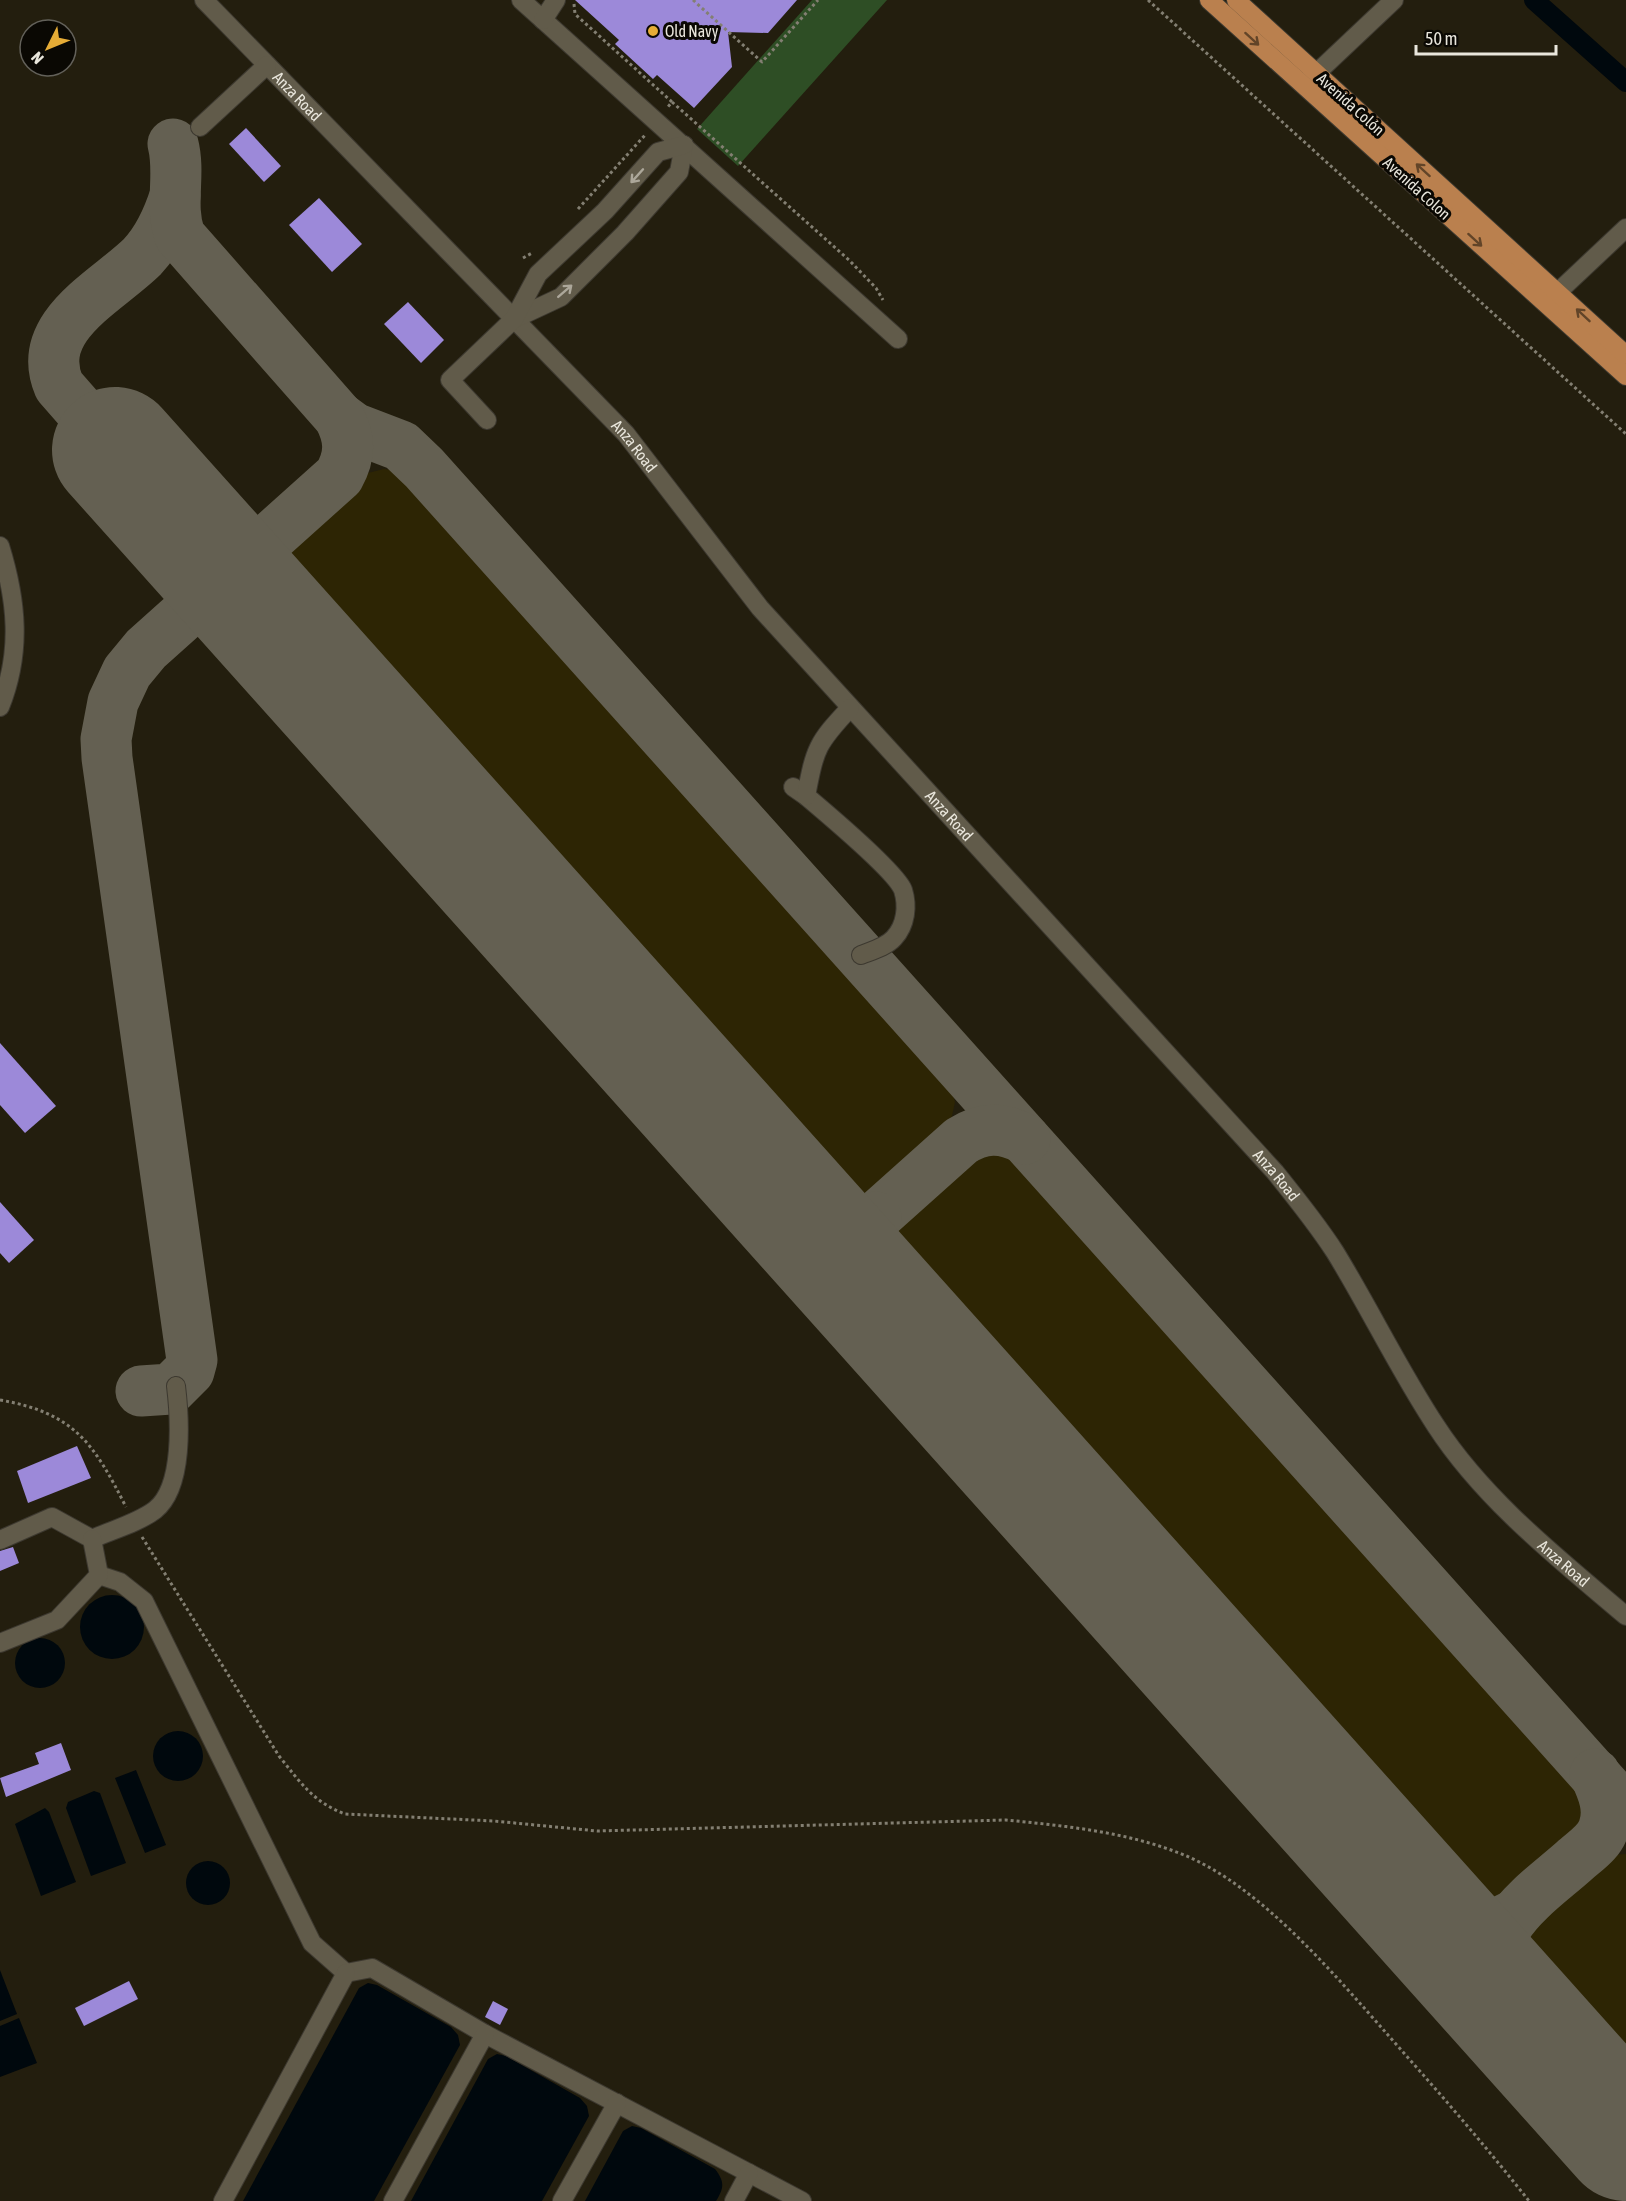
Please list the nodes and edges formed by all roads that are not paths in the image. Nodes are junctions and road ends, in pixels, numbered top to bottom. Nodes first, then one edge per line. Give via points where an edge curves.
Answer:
1 (204, 0) edge
2 (520, 0) edge
3 (556, 0) edge
4 (1209, 0) edge
5 (1236, 0) edge
6 (1394, 0) edge
7 (543, 20) junction
8 (267, 65) junction
9 (1310, 79) junction
10 (200, 127) dead end
11 (684, 145) junction
12 (1626, 228) edge
13 (1557, 292) junction
14 (514, 319) junction
15 (898, 339) dead end
16 (1626, 355) edge
17 (1626, 376) edge
18 (487, 420) dead end
19 (0, 546) edge
20 (0, 707) edge
21 (850, 708) junction
22 (861, 956) dead end
23 (176, 1386) dead end
24 (92, 1539) junction
25 (0, 1540) edge
26 (99, 1575) junction
27 (1626, 1616) edge
28 (0, 1642) edge
29 (346, 1973) junction
30 (485, 2034) junction
31 (617, 2103) junction
32 (749, 2173) junction
33 (223, 2201) edge
34 (393, 2201) edge
35 (562, 2201) edge
36 (734, 2201) edge
37 (802, 2201) edge

1 - 8 street, Anza Road
2 - 7 street
3 - 7 street
4 -> 9 main road, Avenida Colon
5 - 9 main road, Avenida Colón
6 - 9 street
7 - 11 street
8 - 10 street
8 - 14 street, Anza Road
13 -> 9 main road, Avenida Colón
9 -> 17 main road, Avenida Colon
11 -> 14 street via 658,152 605,212 538,274
14 -> 11 street via 561,297 625,233 680,172
11 - 15 street
12 - 13 street
16 -> 13 main road, Avenida Colón
14 - 18 street via 450,380
14 - 21 street, Anza Road via 626,434 760,608
19 - 20 street via 16,620 15,659
21 - 22 street via 814,751 800,791 890,872 902,888 905,920 894,939
21 - 27 street, Anza Road via 1267,1163 1308,1213 1459,1458 1499,1502
23 - 24 street via 180,1416 172,1481 157,1509
24 - 25 street via 52,1517
24 - 26 street
26 - 28 street via 57,1620
26 - 29 street via 120,1582 144,1600 312,1942
29 - 30 street via 372,1968
29 - 33 street
30 - 31 street
30 - 34 street
31 - 32 street
31 - 35 street
32 - 36 street
32 - 37 street

